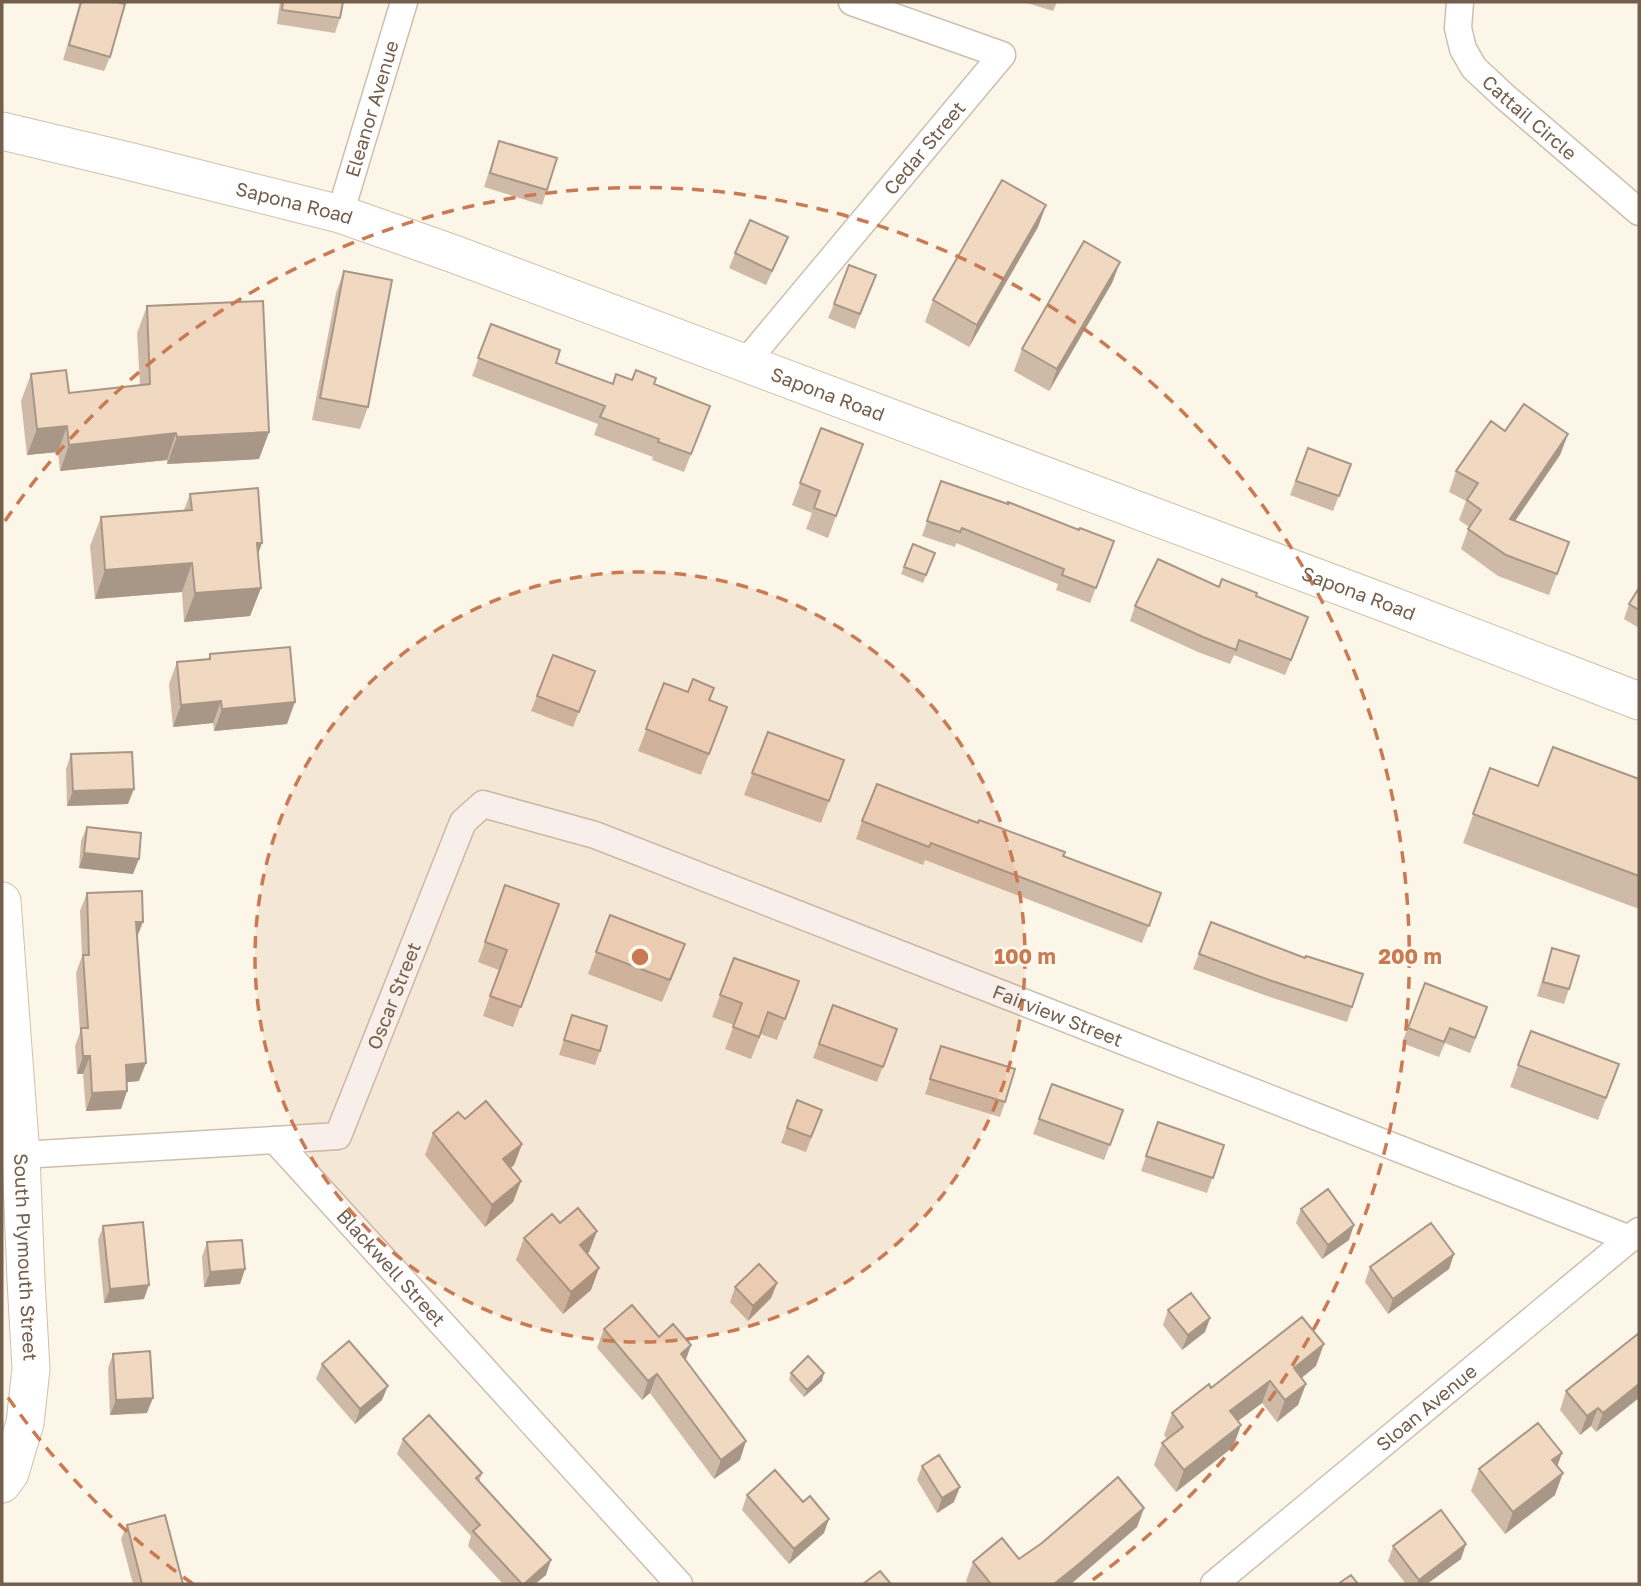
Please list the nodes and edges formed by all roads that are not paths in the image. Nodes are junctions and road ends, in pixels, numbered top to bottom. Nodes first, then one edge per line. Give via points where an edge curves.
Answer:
1 (404, 2) edge
2 (852, 2) edge
3 (1460, 2) edge
4 (2, 131) edge
5 (1639, 212) edge
6 (340, 214) junction
7 (745, 363) junction
8 (1639, 701) edge
9 (483, 804) joint
10 (2, 901) edge
11 (275, 1140) junction
12 (21, 1155) junction
13 (1634, 1235) edge
14 (2, 1483) edge
15 (679, 1584) edge
16 (1214, 1584) edge

1 - 6 street, Eleanor Avenue
2 - 7 street, Cedar Street via 1002,55
3 - 5 street, Cattail Circle via 1458,27 1474,68
4 - 6 street, Sapona Road
6 - 7 street, Sapona Road
7 - 8 street, Sapona Road
9 - 11 street, Oscar Street via 463,822 338,1136
9 - 13 street, Fairview Street via 595,835
10 - 12 street, South Plymouth Street
11 - 12 street
11 - 15 street, Blackwell Street
12 - 14 street, South Plymouth Street via 31,1369 25,1423 10,1473
13 - 16 street, Sloan Avenue

